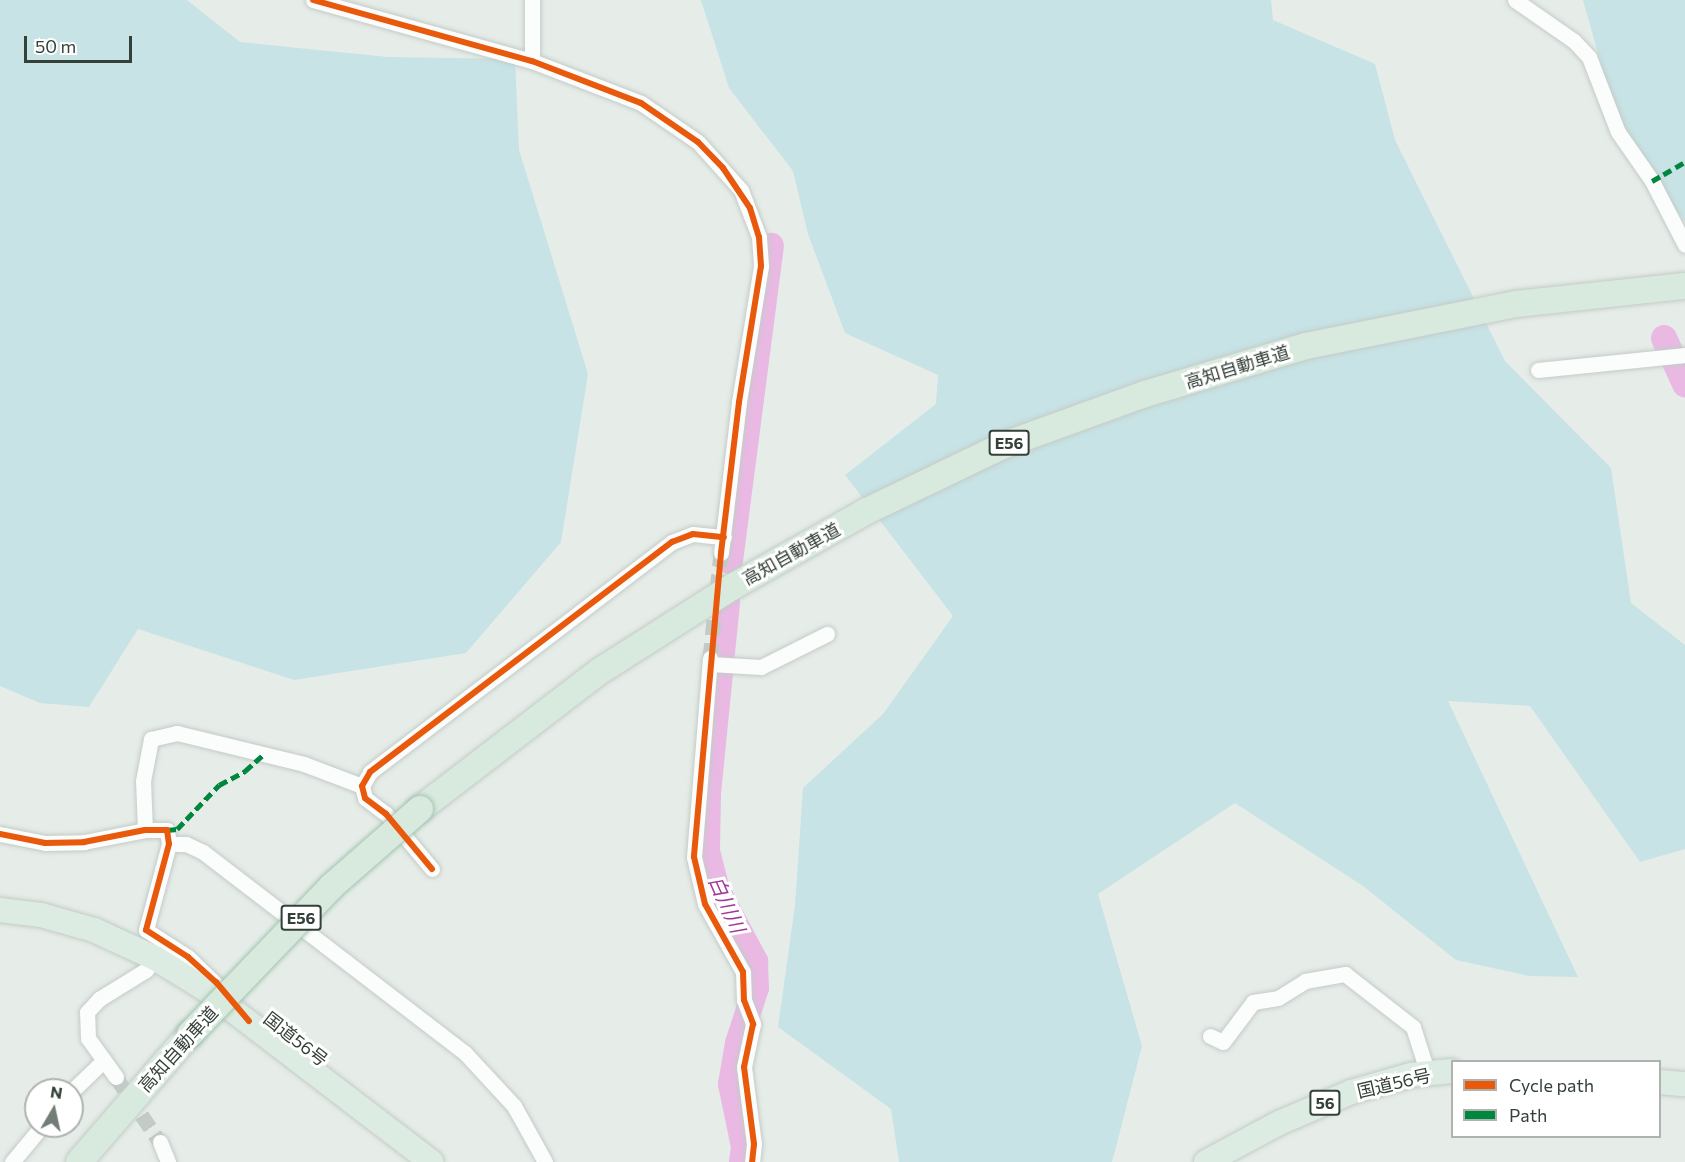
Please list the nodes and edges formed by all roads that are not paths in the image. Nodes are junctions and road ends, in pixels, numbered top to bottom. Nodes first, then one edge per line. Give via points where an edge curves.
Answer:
1 (313, 0) edge
2 (532, 0) edge
3 (1515, 0) edge
4 (532, 61) junction
5 (1685, 245) edge
6 (1685, 286) edge
7 (1685, 355) edge
8 (1538, 370) dead end
9 (724, 537) junction
10 (721, 553) tunnel mouth
11 (827, 634) dead end
12 (362, 786) junction
13 (145, 830) junction
14 (0, 834) edge
15 (169, 844) junction
16 (432, 869) dead end
17 (0, 910) edge
18 (155, 958) junction
19 (249, 1021) junction
20 (1210, 1036) dead end
21 (104, 1061) junction
22 (1451, 1071) edge
23 (1428, 1074) junction
24 (116, 1077) tunnel mouth
25 (84, 1080) edge
26 (1661, 1082) edge
27 (1685, 1084) edge
28 (32, 1138) edge
29 (160, 1142) tunnel mouth
30 (12, 1162) edge
31 (79, 1162) edge
32 (168, 1162) edge
33 (431, 1162) edge
34 (545, 1162) edge
35 (752, 1162) edge
36 (1206, 1162) edge

1 - 4 street
2 - 4 street
3 - 5 street via 1574,41 1589,57 1617,132 1652,181
4 - 9 street via 641,103 671,122 723,168 750,208 759,237 761,266 739,402
6 - 31 highway, 高知自動車道 / E56, bridge via 1516,304 1305,346 1145,394 1004,445 867,511 732,587 600,671 420,809 332,886 190,1034
7 - 8 street
9 - 10 street
9 - 12 street via 693,534 672,542 370,772
11 - 35 street via 761,667 710,661 694,857 705,904 743,972 744,1000 753,1024 744,1067 754,1144
12 - 13 street via 304,764 177,733 151,739 143,781
12 - 16 street via 365,798 386,814
13 - 14 street via 84,842 45,843
13 - 15 street via 167,830
15 - 19 street via 146,930 202,969
15 - 34 street via 186,844 203,852 465,1053 514,1106
17 - 18 highway, 国道56号 via 41,915 94,930
18 - 19 highway, 国道56号
18 - 21 street via 146,970 99,999 87,1012 88,1038
19 - 33 highway, 国道56号
20 - 23 street via 1223,1042 1253,1002 1278,998 1305,981 1345,974 1413,1027
21 - 24 street
21 - 25 street
22 - 23 highway, 国道56号 / 56
23 - 36 highway, 国道56号 / 56 via 1351,1092 1279,1123
26 - 27 highway
28 - 30 street
29 - 32 street

